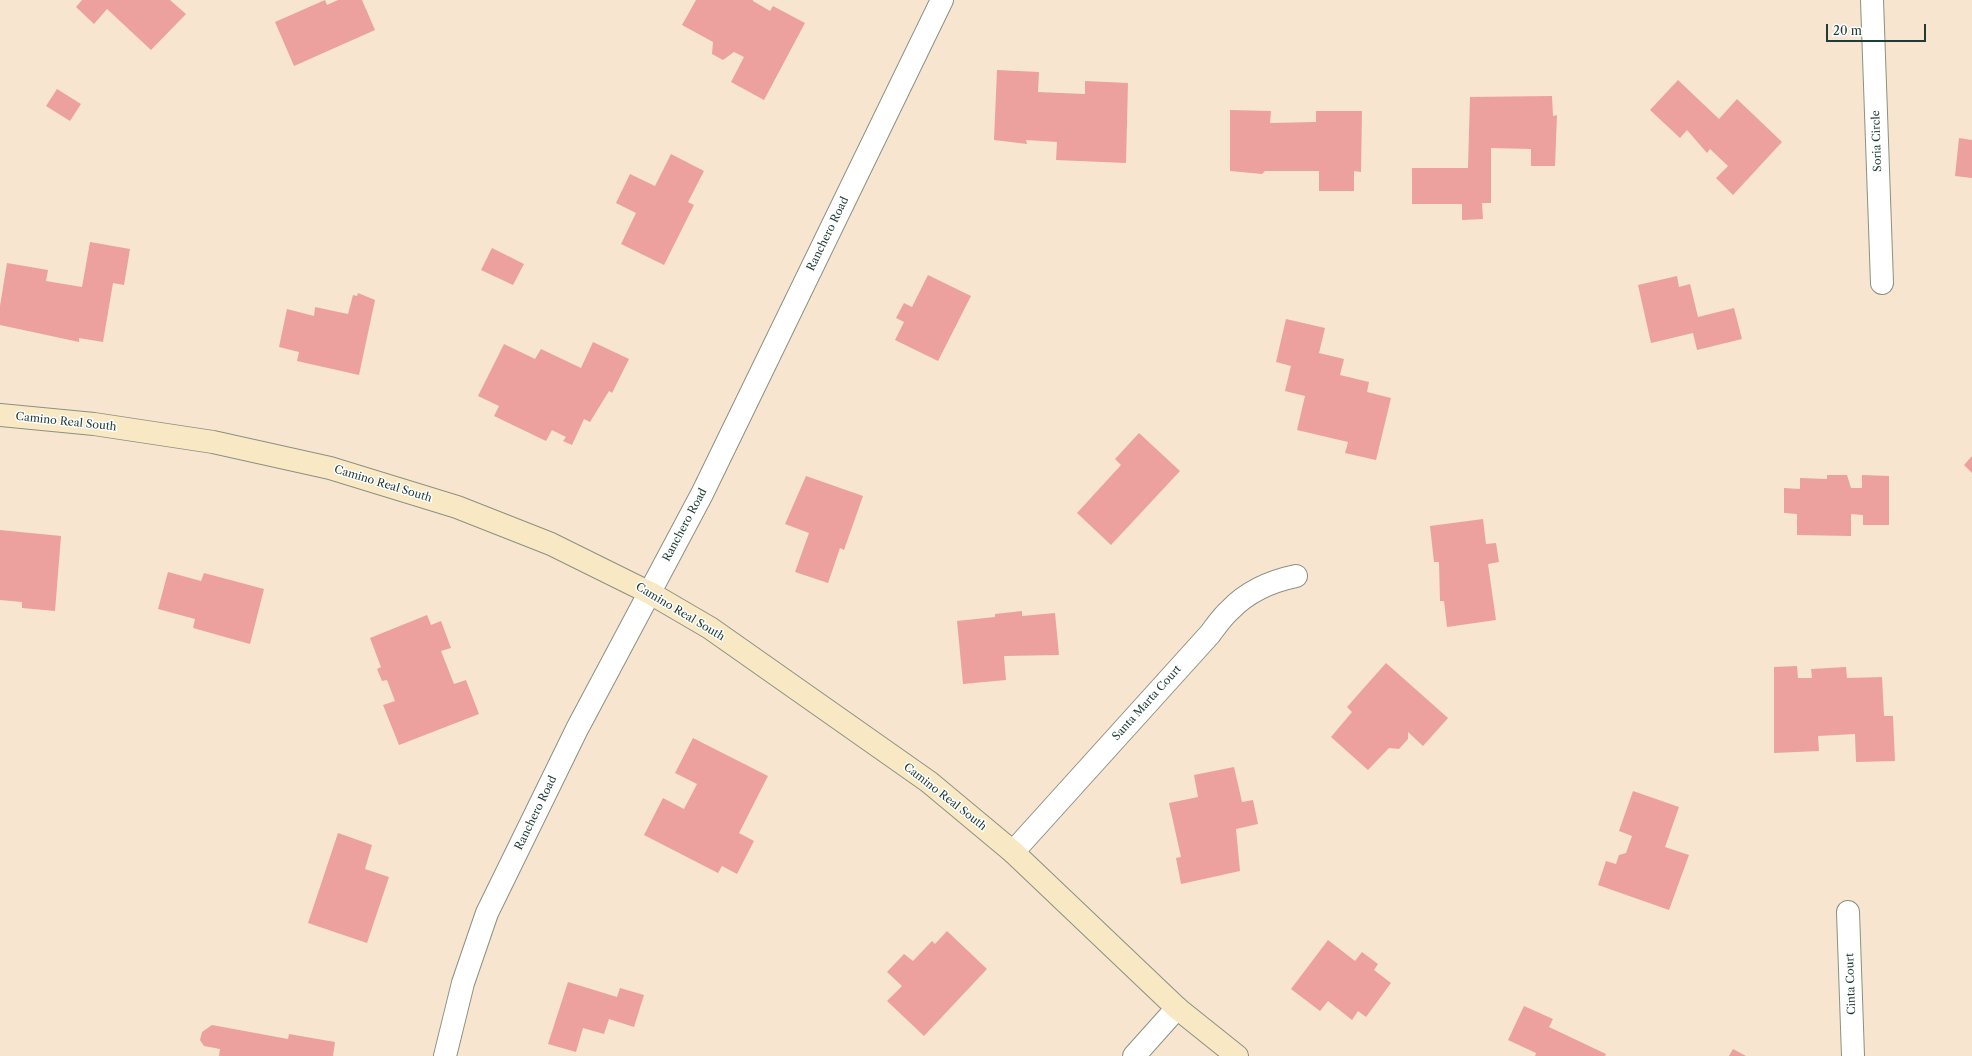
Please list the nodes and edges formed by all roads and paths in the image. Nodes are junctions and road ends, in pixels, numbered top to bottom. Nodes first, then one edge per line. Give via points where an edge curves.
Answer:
1 (942, 0) edge
2 (1872, 0) edge
3 (1882, 283) dead end
4 (0, 415) edge
5 (1296, 576) dead end
6 (650, 593) junction
7 (1013, 852) junction
8 (1848, 912) dead end
9 (1177, 1008) junction
10 (445, 1056) edge
11 (1134, 1056) edge
12 (1237, 1056) edge
13 (1853, 1056) edge

1 - 6 street, Ranchero Road via 705,487
2 - 3 street, Soria Circle
4 - 6 street, Camino Real South via 94,424 213,442 330,468 457,507 551,544
5 - 7 street, Santa Marta Court via 1284,578 1255,591 1230,609
6 - 7 street, Camino Real South via 710,628 929,782
6 - 10 street, Ranchero Road via 578,729 487,913 463,983
7 - 9 street, Camino Real South
8 - 13 street, Cinta Court
9 - 11 street
9 - 12 street, Camino Real South

